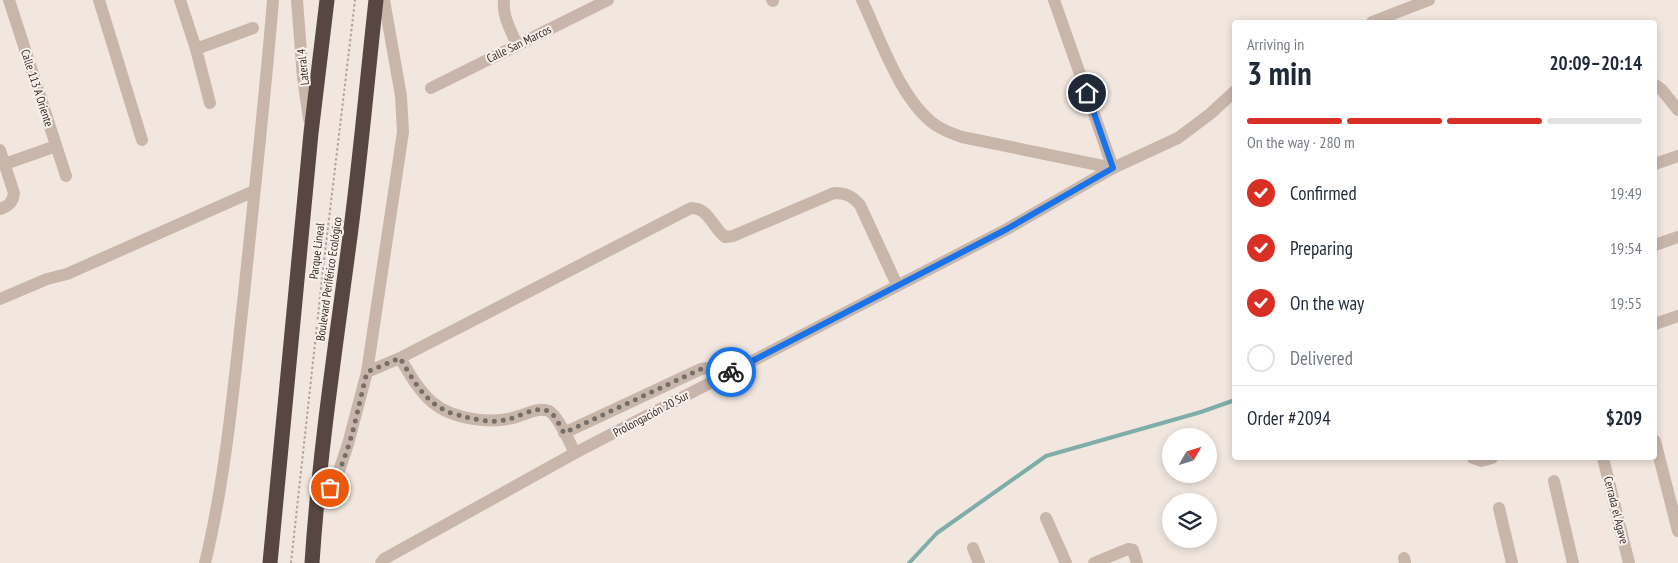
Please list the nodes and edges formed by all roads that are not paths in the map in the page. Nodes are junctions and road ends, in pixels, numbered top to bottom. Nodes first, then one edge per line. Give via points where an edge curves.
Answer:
1 (98, 0) edge
2 (180, 0) edge
3 (273, 0) edge
4 (297, 0) edge
5 (327, 0) edge
6 (504, 0) edge
7 (608, 0) edge
8 (862, 0) edge
9 (1054, 0) edge
10 (1429, 0) edge
11 (383, 2) edge
12 (6, 3) edge
13 (1377, 20) edge
14 (253, 28) dead end
15 (517, 45) junction
16 (196, 49) junction
17 (1657, 86) edge
18 (430, 88) dead end
19 (1232, 94) edge
20 (210, 103) dead end
21 (1678, 110) edge
22 (311, 133) junction
23 (142, 140) dead end
24 (56, 146) junction
25 (0, 150) edge
26 (1678, 156) edge
27 (1657, 163) edge
28 (5, 164) junction
29 (1113, 168) junction
30 (66, 176) dead end
31 (254, 191) junction
32 (0, 209) edge
33 (1678, 237) edge
34 (1657, 244) edge
35 (896, 285) junction
36 (0, 299) edge
37 (1678, 316) edge
38 (1657, 323) edge
39 (400, 358) junction
40 (367, 372) junction
41 (729, 373) junction
42 (564, 433) junction
43 (1657, 449) edge
44 (575, 453) junction
45 (1603, 460) edge
46 (1554, 481) dead end
47 (1499, 508) dead end
48 (316, 512) junction
49 (1046, 518) dead end
50 (1678, 531) edge
51 (973, 548) dead end
52 (205, 563) edge
53 (270, 563) edge
54 (312, 563) edge
55 (381, 563) edge
56 (979, 563) edge
57 (1066, 563) edge
58 (1094, 563) edge
59 (1137, 563) edge
60 (1512, 563) edge
61 (1574, 563) edge
62 (1629, 563) edge

1 - 23 street
2 - 16 street
3 - 31 street
4 - 22 street, Lateral 4
5 - 22 highway
6 - 15 street via 505,16
7 - 15 street, Calle San Marcos
8 - 29 street via 905,90 935,125 962,137
9 - 29 street
10 - 13 street
11 - 40 street via 402,96 403,132
11 - 48 highway, Boulevard Periférico Ecológico via 331,376
12 - 24 street, Calle 113 A Oriente
14 - 16 street
15 - 18 street, Calle San Marcos
16 - 20 street
17 - 21 street
19 - 29 street, Prolongación 20 Sur via 1178,138
22 - 53 highway
24 - 28 street
24 - 30 street, Calle 113 A Oriente
25 - 28 street
26 - 27 street
28 - 32 street via 14,200
29 - 35 street, Prolongación 20 Sur via 1007,229
31 - 36 street via 67,274
31 - 52 street via 235,376 215,522
33 - 34 street
35 - 39 street via 860,206 848,194 834,193 725,237 703,211 691,208
35 - 41 street, Prolongación 20 Sur
37 - 38 street
39 - 40 street
39 - 42 street via 414,381 442,409 490,421 547,410
40 - 48 street via 337,477
41 - 42 street via 701,369
41 - 44 street, Prolongación 20 Sur
42 - 44 street
43 - 50 street
44 - 55 street, Prolongación 20 Sur
45 - 62 street, Cerrada el Agave
46 - 61 street
47 - 60 street
48 - 54 highway, Boulevard Periférico Ecológico
49 - 57 street
51 - 56 street
58 - 59 street via 1128,549 1133,550

